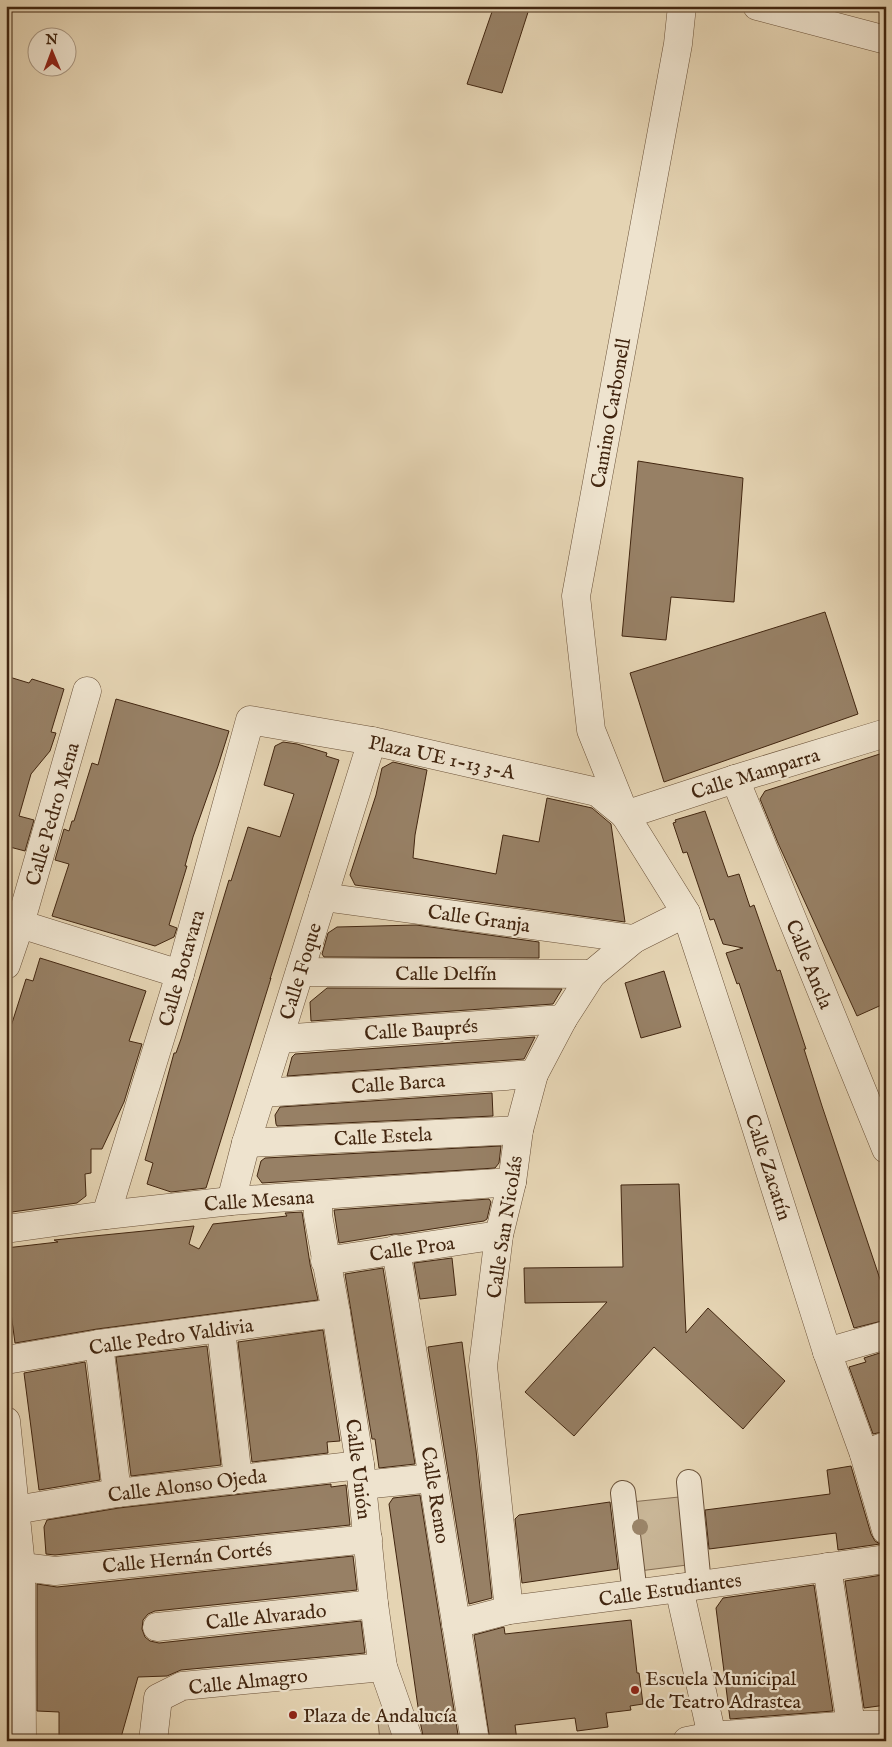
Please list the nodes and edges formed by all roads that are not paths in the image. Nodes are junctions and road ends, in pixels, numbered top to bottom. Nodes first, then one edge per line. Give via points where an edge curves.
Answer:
1 (682, 6) edge
2 (757, 6) edge
3 (886, 40) edge
4 (87, 691) dead end
5 (250, 720) joint
6 (886, 733) edge
7 (372, 741) junction
8 (735, 779) junction
9 (625, 815) junction
10 (323, 897) junction
11 (686, 913) junction
12 (20, 924) junction
13 (634, 939) junction
14 (6, 965) edge
15 (300, 972) junction
16 (180, 974) junction
17 (592, 974) junction
18 (562, 1019) junction
19 (279, 1039) junction
20 (534, 1074) junction
21 (262, 1092) junction
22 (519, 1130) junction
23 (246, 1143) junction
24 (886, 1150) edge
25 (512, 1182) junction
26 (318, 1196) junction
27 (231, 1201) junction
28 (106, 1215) junction
29 (6, 1229) edge
30 (499, 1235) junction
31 (396, 1249) junction
32 (325, 1261) junction
33 (336, 1313) junction
34 (221, 1329) junction
35 (886, 1335) edge
36 (99, 1344) junction
37 (827, 1352) junction
38 (6, 1360) edge
39 (6, 1421) edge
40 (875, 1450) edge
41 (361, 1475) junction
42 (433, 1478) junction
43 (238, 1479) junction
44 (688, 1482) dead end
45 (117, 1493) junction
46 (622, 1493) dead end
47 (15, 1510) junction
48 (886, 1530) edge
49 (368, 1540) junction
50 (886, 1559) edge
51 (14, 1565) edge
52 (827, 1567) junction
53 (689, 1587) junction
54 (635, 1594) junction
55 (374, 1604) junction
56 (509, 1610) junction
57 (456, 1624) junction
58 (157, 1627) dead end
59 (383, 1667) junction
60 (886, 1725) edge
61 (851, 1726) junction
62 (704, 1739) edge
63 (22, 1741) edge
64 (153, 1741) edge
65 (409, 1741) edge
66 (475, 1741) edge

1 - 9 street, Camino Carbonell via 678,44 576,596 590,730
2 - 3 street
4 - 12 street, Calle Pedro Mena
5 - 7 street, Plaza UE 1-13 3-A
5 - 16 street, Calle Botavara
6 - 8 street, Calle Mamparra
7 - 9 street, Plaza UE 1-13 3-A via 597,792
7 - 10 street, Calle Foque
8 - 9 street, Calle Mamparra
8 - 24 street, Calle Ancla
9 - 11 street, Calle Zacatín
10 - 13 street, Calle Granja
10 - 15 street, Calle Foque
11 - 13 street, Calle San Nicolás
11 - 37 street, Calle Zacatín
12 - 14 street, Calle Pedro Mena
12 - 16 street
13 - 17 street, Calle San Nicolás
15 - 17 street, Calle Delfín
15 - 19 street, Calle Foque
16 - 28 street, Calle Botavara
17 - 18 street, Calle San Nicolás
18 - 19 street, Calle Bauprés
18 - 20 street, Calle San Nicolás
19 - 21 street, Calle Foque
20 - 21 street, Calle Barca
20 - 22 street, Calle San Nicolás
21 - 23 street, Calle Foque
22 - 23 street, Calle Estela
22 - 25 street, Calle San Nicolás
23 - 27 street, Calle Foque
25 - 26 street, Calle Mesana
25 - 30 street, Calle San Nicolás
26 - 27 street, Calle Mesana
26 - 32 street, Calle Unión
27 - 28 street, Calle Mesana
28 - 29 street, Calle Mesana
30 - 31 street, Calle Proa
30 - 56 street, Calle San Nicolás via 483,1366
31 - 32 street, Calle Proa
31 - 42 street, Calle Remo
32 - 33 street, Calle Unión
33 - 34 street, Calle Pedro Valdivia
33 - 41 street, Calle Unión
34 - 36 street, Calle Pedro Valdivia
34 - 43 street
35 - 37 street
36 - 38 street, Calle Pedro Valdivia
36 - 45 street
37 - 40 street, Calle Zacatín
39 - 47 street
40 - 48 street, Calle Zacatín
41 - 42 street, Calle Alonso Ojeda
41 - 43 street, Calle Alonso Ojeda
41 - 49 street, Calle Unión
42 - 57 street, Calle Remo
43 - 45 street, Calle Alonso Ojeda
44 - 53 street
45 - 47 street, Calle Alonso Ojeda
46 - 54 street
47 - 51 street
49 - 51 street, Calle Hernán Cortés via 55,1571
49 - 55 street, Calle Unión
50 - 52 street, Calle Estudiantes
51 - 63 street
52 - 53 street, Calle Estudiantes
52 - 61 street
53 - 54 street, Calle Estudiantes
53 - 62 street
54 - 56 street, Calle Estudiantes
55 - 58 street, Calle Alvarado
55 - 59 street, Calle Unión
56 - 57 street, Calle Estudiantes
57 - 66 street, Calle Remo
59 - 64 street, Calle Almagro via 182,1686 158,1698
59 - 65 street, Calle Unión
60 - 61 street
61 - 62 street

